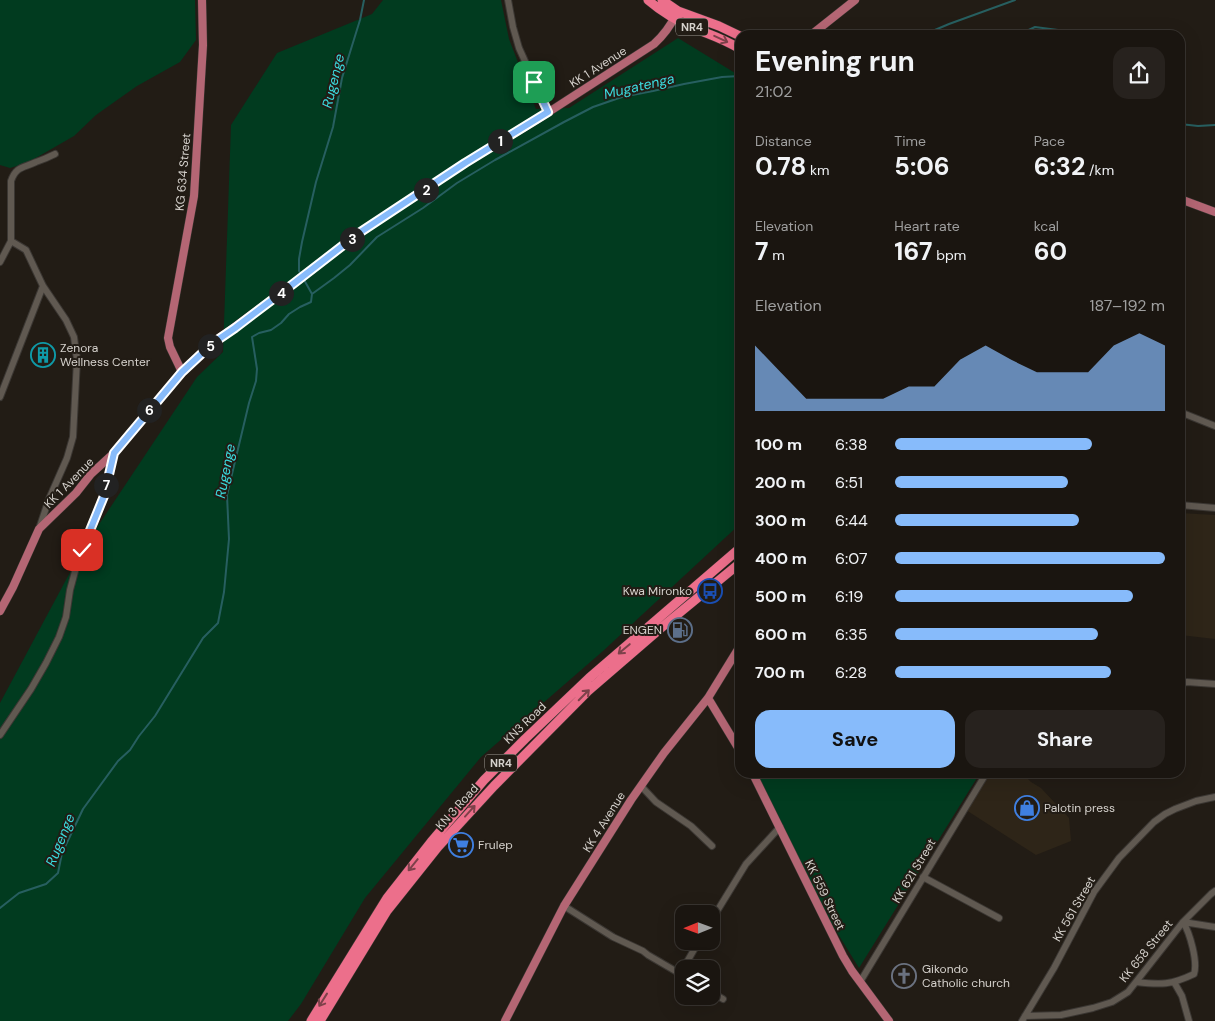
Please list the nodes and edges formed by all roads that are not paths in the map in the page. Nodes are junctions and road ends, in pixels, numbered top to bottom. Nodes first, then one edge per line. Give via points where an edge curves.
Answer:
1 (202, 0) edge
2 (508, 0) edge
3 (648, 0) edge
4 (662, 0) edge
5 (855, 0) edge
6 (676, 15) junction
7 (817, 30) edge
8 (735, 34) edge
9 (735, 46) edge
10 (548, 112) junction
11 (55, 154) dead end
12 (1185, 201) edge
13 (1215, 212) edge
14 (11, 241) junction
15 (0, 262) edge
16 (43, 286) junction
17 (182, 372) junction
18 (0, 397) edge
19 (1185, 414) edge
20 (1215, 426) edge
21 (114, 453) junction
22 (1185, 505) edge
23 (1215, 508) edge
24 (39, 528) junction
25 (735, 552) edge
26 (735, 567) edge
27 (0, 611) edge
28 (735, 654) edge
29 (1185, 683) edge
30 (1215, 684) edge
31 (708, 698) junction
32 (0, 735) edge
33 (735, 736) edge
34 (755, 778) edge
35 (983, 778) edge
36 (641, 786) junction
37 (1215, 797) edge
38 (780, 827) junction
39 (435, 844) junction
40 (712, 846) dead end
41 (923, 877) junction
42 (1215, 891) edge
43 (564, 906) junction
44 (720, 906) edge
45 (999, 918) dead end
46 (1183, 922) junction
47 (1215, 927) edge
48 (675, 971) edge
49 (860, 982) junction
50 (1136, 982) junction
51 (1174, 982) junction
52 (720, 997) edge
53 (723, 999) dead end
54 (1024, 1019) edge
55 (310, 1021) edge
56 (320, 1021) edge
57 (505, 1021) edge
58 (889, 1021) edge
59 (1189, 1021) edge

1 - 17 main road, KG 634 Street via 203,45 194,196 168,338
2 - 10 street via 519,48
3 - 6 highway, NR4 via 657,8
4 - 6 highway, NR4
5 - 7 main road
6 - 8 highway, NR4
6 -> 9 highway, NR4 via 696,29
6 - 10 main road, KK 1 Avenue via 654,44
10 - 17 main road, KK 1 Avenue via 359,233 213,343
11 - 14 street via 19,168 14,174 11,181
12 - 13 main road
14 - 15 street
14 - 16 street via 26,250
16 - 18 street
16 - 24 street via 74,337 77,360 72,437
17 - 21 main road, KK 1 Avenue
19 - 20 street
21 - 24 main road, KK 1 Avenue
21 - 32 street via 104,496 77,564 59,637 31,689
22 - 23 street
24 - 27 main road, KK 1 Avenue
25 -> 39 highway, KN3 Road / NR4 via 583,684 508,756 484,780
39 -> 26 highway, KN 3 Road / NR4 via 588,691
28 - 31 main road, KK 4 Avenue
29 - 30 street
31 - 33 main road
31 - 36 main road, KK 4 Avenue
34 - 38 main road, KK 559 Street
35 - 41 street, KK 621 Street
36 - 40 street via 656,802 691,826
36 - 43 main road, KK 4 Avenue
37 - 54 street, KK 561 Street via 1165,814 1120,858 1094,892
38 - 44 street via 746,864
38 - 49 main road, KK 559 Street via 843,956
39 -> 55 highway, KN3 Road / NR4 via 387,898
39 - 56 highway, KN 3 Road / NR4 via 387,911
41 - 45 street
41 - 49 street, KK 621 Street
42 - 46 street, KK 658 Street
43 - 48 street
43 - 57 main road, KK 4 Avenue
46 - 47 street
46 - 50 street, KK 658 Street
46 - 51 street via 1189,931 1196,972
49 - 58 main road, KK 559 Street
50 - 51 street
50 - 54 street, KK 658 Street via 1128,992 1112,1002 1061,1015
51 - 59 street
52 - 53 street

